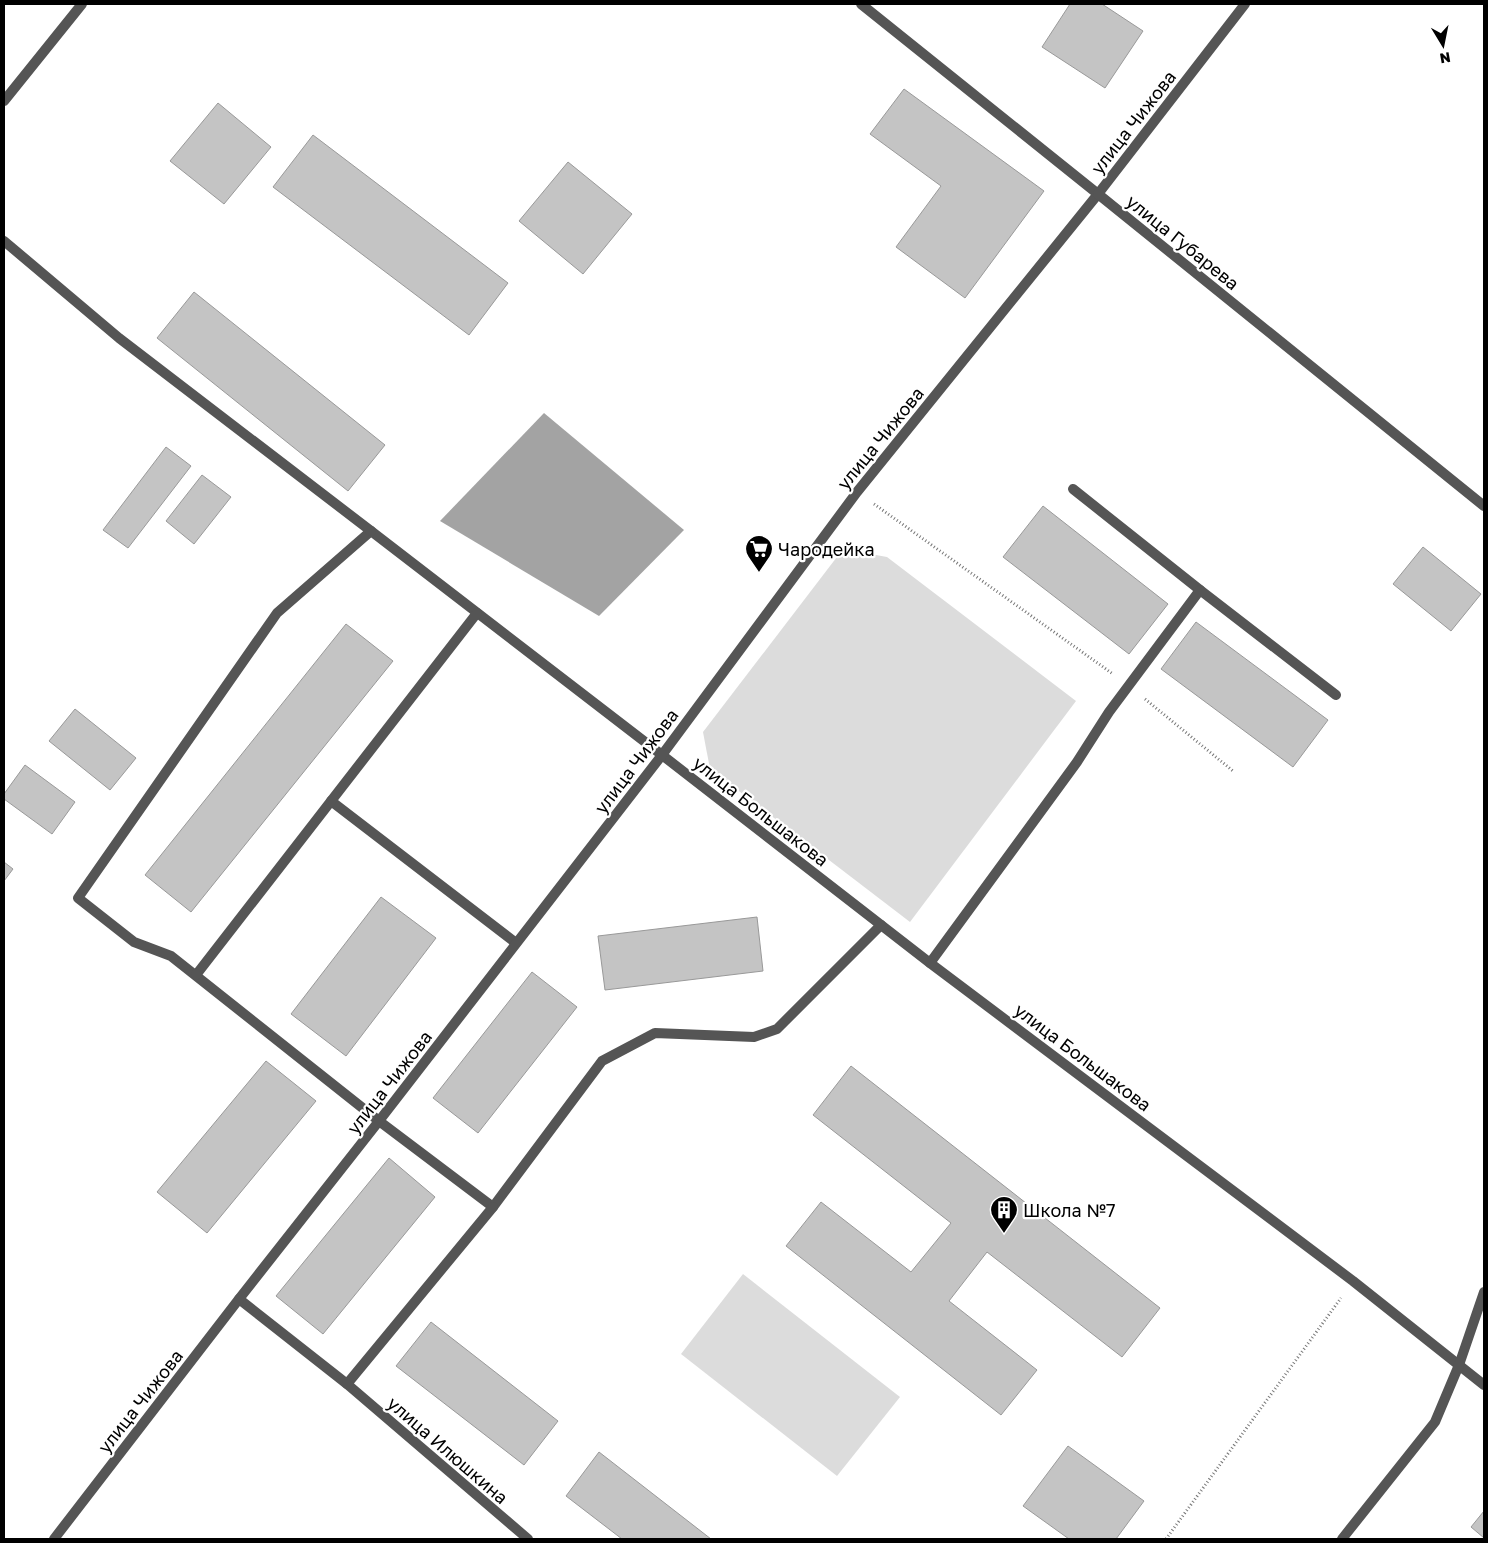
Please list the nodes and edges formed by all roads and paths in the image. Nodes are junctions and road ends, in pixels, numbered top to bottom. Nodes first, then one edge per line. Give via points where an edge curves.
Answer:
1 (82, 4) edge
2 (861, 4) edge
3 (1245, 4) edge
4 (4, 101) edge
5 (1098, 194) junction
6 (4, 241) edge
7 (1073, 489) dead end
8 (857, 492) junction
9 (1484, 506) edge
10 (371, 531) junction
11 (1200, 590) junction
12 (477, 613) junction
13 (1129, 686) junction
14 (1336, 695) dead end
15 (662, 755) junction
16 (1232, 771) dead end
17 (331, 801) junction
18 (881, 925) junction
19 (516, 943) junction
20 (930, 963) junction
21 (196, 975) junction
22 (379, 1121) junction
23 (493, 1207) junction
24 (1353, 1281) junction
25 (1484, 1292) edge
26 (239, 1299) junction
27 (1459, 1365) junction
28 (347, 1384) junction
29 (1484, 1385) edge
30 (54, 1539) edge
31 (528, 1539) edge
32 (1166, 1539) edge
33 (1342, 1539) edge

1 - 4 street
2 - 5 street, улица Губарева
3 - 5 street, улица Чижова
5 - 8 street, улица Чижова
5 - 9 street, улица Губарева
6 - 10 street, улица Большакова via 119,338
7 - 11 street
8 - 13 path
8 - 15 street, улица Чижова
10 - 12 street, улица Большакова
10 - 21 street via 277,612 78,898 134,942 171,956
11 - 13 street
11 - 14 street
12 - 15 street, улица Большакова
12 - 17 street
13 - 16 path
13 - 20 street
15 - 18 street, улица Большакова
15 - 19 street, улица Чижова
17 - 19 street
17 - 21 street
18 - 20 street, улица Большакова
18 - 23 street via 777,1029 754,1037 655,1033 602,1061
19 - 22 street, улица Чижова
20 - 24 street, улица Большакова
21 - 22 street
22 - 23 street
22 - 26 street, улица Чижова
23 - 28 street
24 - 27 street, улица Большакова
24 - 32 path
25 - 27 street
26 - 28 street, улица Илюшкина
26 - 30 street, улица Чижова
27 - 29 street, улица Большакова
27 - 33 street via 1435,1422
28 - 31 street, улица Илюшкина

